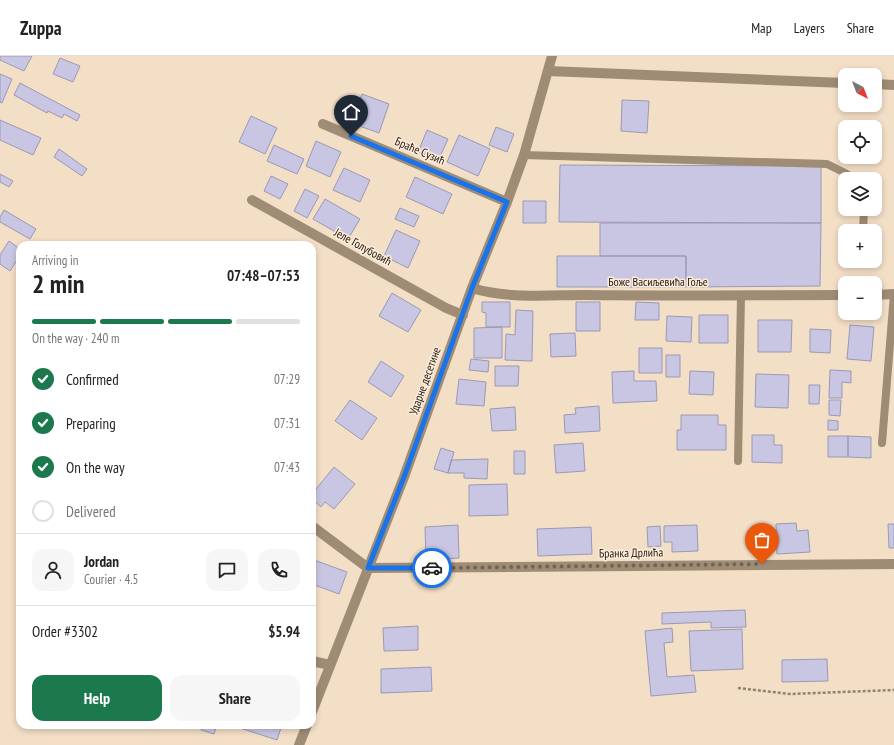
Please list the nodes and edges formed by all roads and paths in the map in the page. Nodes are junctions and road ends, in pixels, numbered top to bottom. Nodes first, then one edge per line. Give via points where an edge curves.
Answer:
1 (552, 56) edge
2 (548, 71) junction
3 (838, 83) edge
4 (882, 84) edge
5 (894, 84) edge
6 (323, 124) dead end
7 (524, 155) junction
8 (843, 172) edge
9 (252, 200) dead end
10 (507, 202) junction
11 (472, 288) junction
12 (882, 294) edge
13 (894, 294) edge
14 (741, 295) junction
15 (838, 295) edge
16 (463, 315) junction
17 (882, 443) dead end
18 (738, 461) dead end
19 (316, 529) edge
20 (894, 564) edge
21 (368, 568) junction
22 (316, 662) edge
23 (330, 666) junction
24 (738, 688) dead end
25 (894, 690) edge
26 (316, 702) edge
27 (305, 729) edge
28 (299, 745) edge

1 - 2 street, Ударне десетине
2 - 3 street
2 - 7 street, Ударне десетине
4 - 5 street
6 - 10 street, Браће Сузић
7 - 8 lane via 827,164
7 - 10 street, Ударне десетине
9 - 16 street, Јеле Голубовић
10 - 11 street, Ударне десетине
11 - 14 street, Боже Васиљевића Гоље via 512,294
11 - 16 street, Ударне десетине
12 - 13 street
13 - 17 lane
14 - 15 street, Боже Васиљевића Гоље
14 - 18 lane
16 - 21 street, Ударне десетине
19 - 21 street
20 - 21 street, Бранка Дрлића
21 - 23 street, Ударне десетине
22 - 23 street
23 - 26 street, Ударне десетине
24 - 25 path via 790,694
27 - 28 street

